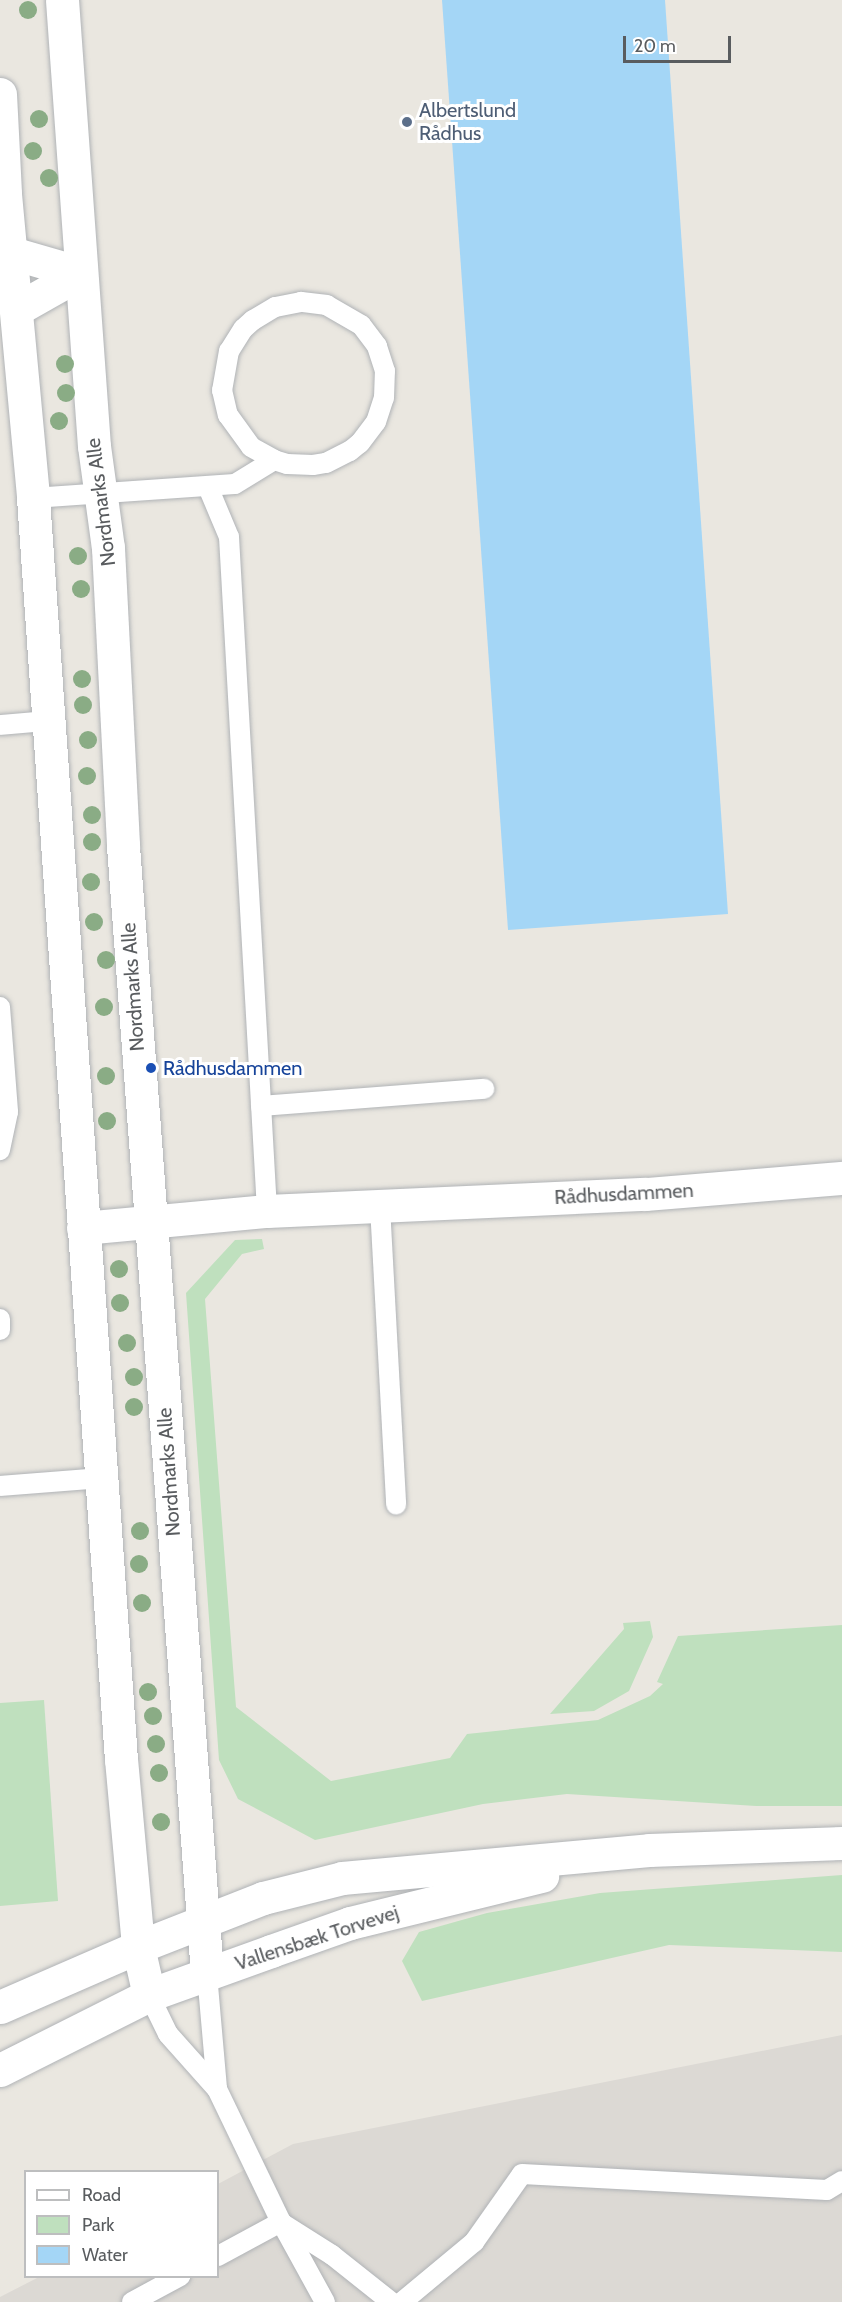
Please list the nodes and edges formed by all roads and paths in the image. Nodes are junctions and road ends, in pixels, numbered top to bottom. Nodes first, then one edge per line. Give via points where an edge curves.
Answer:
1 (62, 0) edge
2 (0, 94) edge
3 (6, 253) edge
4 (81, 273) junction
5 (8, 310) edge
6 (274, 460) junction
7 (208, 487) junction
8 (100, 492) junction
9 (33, 498) junction
10 (47, 721) junction
11 (0, 725) edge
12 (0, 1007) edge
13 (484, 1089) dead end
14 (261, 1106) junction
15 (0, 1150) edge
16 (842, 1178) edge
17 (380, 1206) junction
18 (267, 1211) junction
19 (150, 1221) junction
20 (83, 1228) junction
21 (0, 1318) edge
22 (0, 1330) edge
23 (102, 1478) junction
24 (0, 1486) edge
25 (396, 1505) dead end
26 (842, 1843) edge
27 (649, 1850) junction
28 (203, 1922) junction
29 (138, 1947) junction
30 (207, 1974) junction
31 (149, 1995) junction
32 (0, 2007) edge
33 (0, 2070) edge
34 (217, 2089) junction
35 (842, 2181) edge
36 (281, 2222) junction
37 (219, 2255) edge
38 (178, 2278) edge
39 (132, 2302) edge
40 (325, 2302) edge
41 (391, 2302) edge
42 (402, 2302) edge

1 - 4 street, Nordmarks Alle
2 - 3 street
3 - 4 street
3 - 5 street
4 - 5 street
4 - 8 street, Nordmarks Alle
5 - 9 street
6 - 6 lane via 306,465 338,458 360,443 381,410 385,384 377,346 361,325 327,305 301,302 275,307 243,329 229,351 222,390 228,415 251,447
6 - 7 lane via 235,484
7 - 8 lane
7 - 14 lane via 229,537
8 - 9 lane
8 - 19 street, Nordmarks Alle via 108,548 123,846
9 - 10 street
10 - 11 lane
10 - 20 street
12 - 15 lane via 8,1112
13 - 14 lane
14 - 18 lane
16 - 17 street, Rådhusdammen via 646,1194
17 - 18 street, Rådhusdammen
17 - 25 lane
18 - 19 street, Rådhusdammen
19 - 20 street, Rådhusdammen
19 - 28 street, Nordmarks Alle
20 - 23 street
21 - 22 lane
23 - 24 lane
23 - 29 street
26 - 27 street, Vallensbæk Torvevej
27 - 28 street, Vallensbæk Torvevej via 342,1878 263,1898
27 - 30 street, Vallensbæk Torvevej via 350,1923
28 - 29 street, Vallensbæk Torvevej
28 - 30 street, Nordmarks Alle
29 - 31 street
29 - 32 street, Vallensbæk Torvevej
30 - 31 street, Vallensbæk Torvevej
30 - 34 lane
31 - 33 street, Vallensbæk Torvevej
31 - 34 lane via 168,2034
34 - 36 lane
35 - 42 lane via 827,2190 522,2174 474,2242
36 - 37 lane
36 - 40 lane
36 - 41 lane via 332,2255
38 - 39 lane

